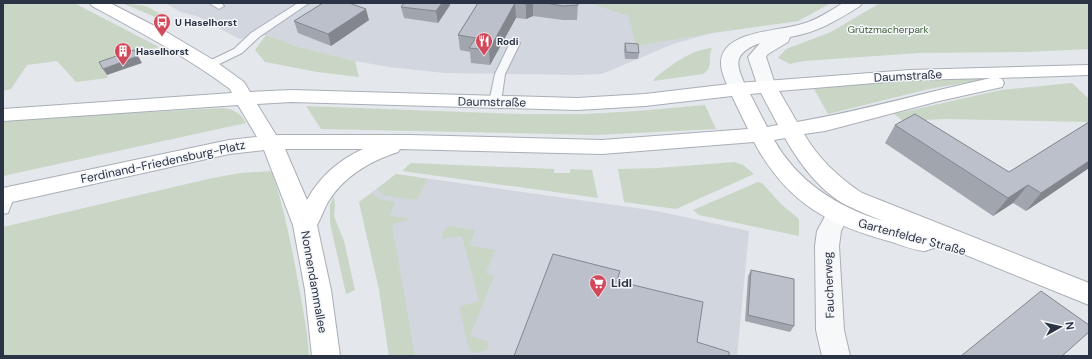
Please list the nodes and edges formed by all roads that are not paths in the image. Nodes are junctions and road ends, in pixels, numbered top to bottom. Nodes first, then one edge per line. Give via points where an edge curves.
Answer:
1 (98, 3) edge
2 (304, 3) edge
3 (854, 3) edge
4 (796, 31) junction
5 (515, 43) dead end
6 (209, 65) junction
7 (1089, 70) edge
8 (1049, 72) junction
9 (767, 86) junction
10 (738, 89) junction
11 (245, 99) junction
12 (495, 102) junction
13 (3, 115) edge
14 (790, 131) junction
15 (762, 135) junction
16 (271, 142) junction
17 (409, 142) junction
18 (5, 200) edge
19 (837, 215) junction
20 (305, 225) junction
21 (1002, 260) junction
22 (1089, 294) edge
23 (326, 356) edge
24 (836, 356) edge

1 - 6 main road
2 - 6 lane via 255,35 238,51
3 - 4 street via 827,20
4 - 9 street via 766,45 760,51 757,57
4 - 10 street via 757,38 737,47 730,54 730,62
5 - 12 lane via 500,74
6 - 11 main road via 237,86
7 - 8 main road, Daumstraße
8 - 9 main road, Daumstraße via 910,75
8 - 14 main road, Daumstraße via 939,95
9 - 10 main road, Daumstraße
9 - 14 main road
10 - 12 main road, Daumstraße via 645,100 577,104
10 - 15 main road
11 - 12 main road, Daumstraße via 337,96
11 - 13 main road
11 - 16 main road
14 - 15 main road, Daumstraße
14 - 21 main road, Gartenfelder Straße via 813,164 836,187 854,199
15 - 17 main road, Daumstraße via 602,147
15 - 19 main road, Gartenfelder Straße via 794,183 813,200
16 - 17 main road, Daumstraße
16 - 18 main road, Ferdinand-Friedensburg-Platz via 229,147
16 - 20 main road, Nonnendammallee
17 - 20 main road via 366,155 344,169 325,189
19 - 21 main road, Gartenfelder Straße via 877,230
19 - 24 street, Faucherweg via 829,231 828,246 830,330
20 - 23 main road, Nonnendammallee via 318,290
21 - 22 main road, Gartenfelder Straße

